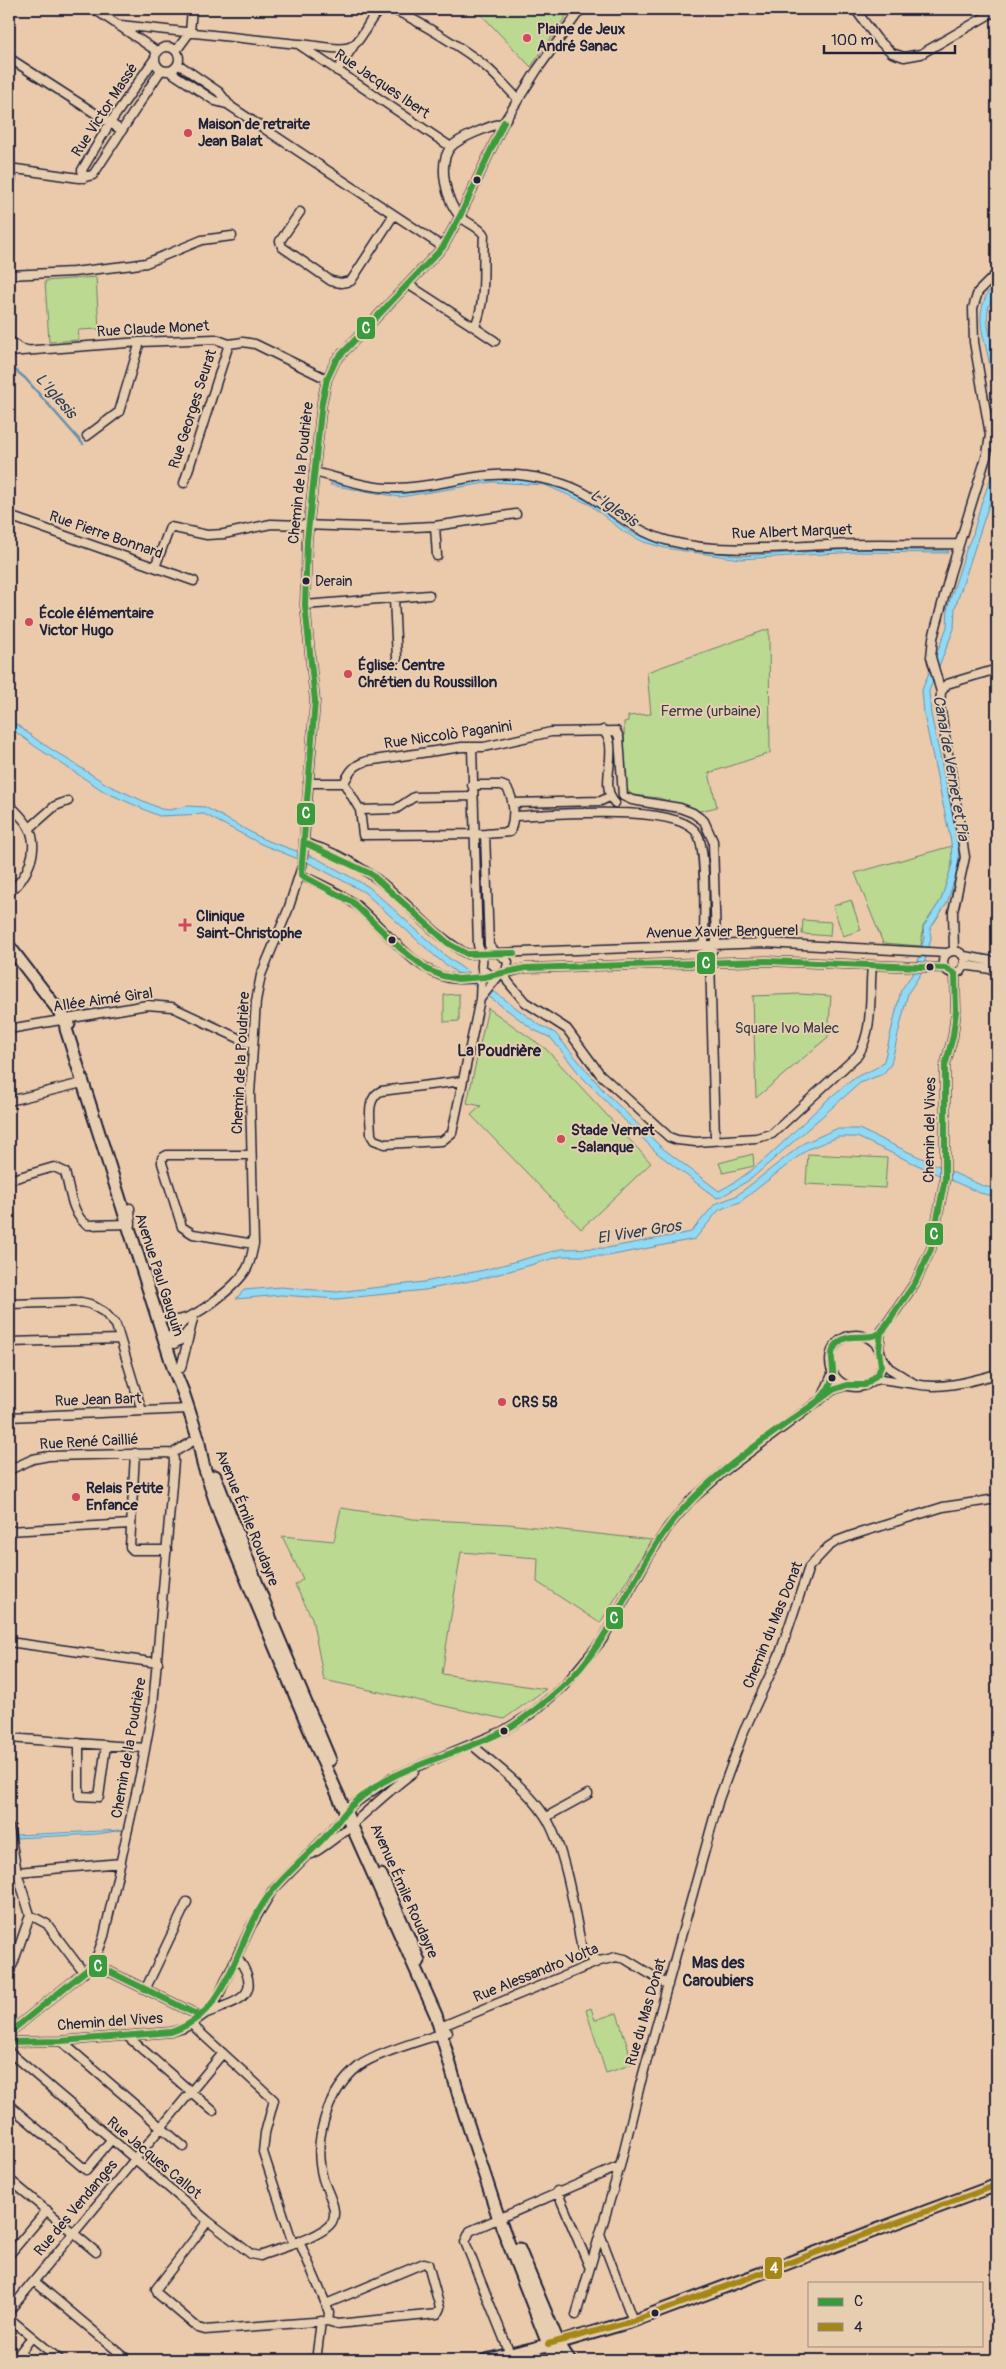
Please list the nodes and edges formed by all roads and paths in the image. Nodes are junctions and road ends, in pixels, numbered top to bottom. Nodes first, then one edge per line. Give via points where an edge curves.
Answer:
1 (94, 9) edge
2 (192, 9) edge
3 (582, 9) edge
4 (855, 9) edge
5 (997, 10) edge
6 (120, 25) junction
7 (190, 32) junction
8 (298, 44) junction
9 (354, 45) junction
10 (176, 51) junction
11 (157, 55) junction
12 (9, 58) edge
13 (178, 64) junction
14 (165, 70) junction
15 (337, 71) junction
16 (518, 99) junction
17 (230, 106) junction
18 (504, 122) junction
19 (110, 123) junction
20 (121, 130) junction
21 (451, 147) junction
22 (11, 169) edge
23 (84, 178) junction
24 (9, 192) edge
25 (300, 212) dead end
26 (393, 216) junction
27 (460, 216) junction
28 (232, 236) dead end
29 (442, 247) junction
30 (9, 274) edge
31 (997, 274) edge
32 (408, 285) junction
33 (471, 325) junction
34 (9, 340) edge
35 (494, 341) dead end
36 (140, 342) junction
37 (229, 344) junction
38 (32, 350) junction
39 (9, 352) edge
40 (327, 380) junction
41 (86, 436) dead end
42 (314, 472) junction
43 (184, 483) dead end
44 (516, 514) dead end
45 (9, 516) edge
46 (308, 526) junction
47 (435, 526) junction
48 (959, 544) junction
49 (437, 556) dead end
50 (155, 567) junction
51 (194, 582) dead end
52 (429, 595) dead end
53 (394, 599) junction
54 (305, 605) junction
55 (397, 658) dead end
56 (997, 669) edge
57 (941, 692) junction
58 (603, 730) junction
59 (472, 748) junction
60 (308, 783) junction
61 (344, 783) junction
62 (472, 785) junction
63 (472, 796) junction
64 (623, 796) junction
65 (613, 800) junction
66 (68, 801) dead end
67 (512, 803) junction
68 (9, 804) edge
69 (360, 810) junction
70 (620, 813) junction
71 (513, 816) junction
72 (30, 828) junction
73 (473, 834) junction
74 (485, 834) junction
75 (305, 843) junction
76 (300, 875) junction
77 (9, 892) edge
78 (716, 944) junction
79 (704, 945) junction
80 (9, 946) edge
81 (954, 950) junction
82 (497, 954) junction
83 (946, 954) junction
84 (482, 955) junction
85 (964, 956) junction
86 (710, 957) junction
87 (997, 962) edge
88 (872, 966) junction
89 (964, 966) junction
90 (945, 968) junction
91 (997, 970) edge
92 (500, 974) junction
93 (955, 974) junction
94 (481, 977) junction
95 (480, 999) junction
96 (65, 1020) junction
97 (9, 1029) edge
98 (253, 1045) junction
99 (462, 1081) junction
100 (82, 1083) junction
101 (9, 1101) edge
102 (715, 1139) junction
103 (250, 1155) junction
104 (9, 1180) edge
105 (130, 1208) junction
106 (129, 1225) junction
107 (254, 1244) junction
108 (142, 1245) junction
109 (9, 1304) edge
110 (191, 1316) junction
111 (162, 1317) junction
112 (190, 1327) junction
113 (881, 1332) junction
114 (867, 1338) junction
115 (120, 1339) junction
116 (170, 1341) junction
117 (9, 1342) edge
118 (880, 1354) junction
119 (181, 1368) junction
120 (833, 1372) junction
121 (997, 1374) edge
122 (872, 1381) junction
123 (915, 1384) junction
124 (847, 1385) junction
125 (183, 1392) junction
126 (822, 1398) junction
127 (188, 1409) junction
128 (142, 1412) junction
129 (9, 1418) edge
130 (198, 1438) junction
131 (135, 1453) junction
132 (173, 1453) junction
133 (9, 1470) edge
134 (997, 1499) edge
135 (130, 1524) junction
136 (9, 1531) edge
137 (168, 1550) junction
138 (9, 1642) edge
139 (158, 1663) junction
140 (9, 1738) edge
141 (78, 1743) junction
142 (471, 1744) junction
143 (106, 1745) junction
144 (145, 1748) junction
145 (423, 1766) junction
146 (588, 1794) dead end
147 (719, 1799) joint
148 (348, 1809) junction
149 (546, 1817) junction
150 (354, 1823) junction
151 (9, 1828) edge
152 (302, 1860) junction
153 (121, 1864) junction
154 (17, 1872) junction
155 (187, 1902) dead end
156 (30, 1915) junction
157 (238, 1958) junction
158 (600, 1960) junction
159 (94, 1964) junction
160 (9, 1969) edge
161 (84, 1972) junction
162 (668, 1985) junction
163 (146, 1988) junction
164 (203, 2015) junction
165 (191, 2024) junction
166 (444, 2029) junction
167 (9, 2033) edge
168 (127, 2036) junction
169 (61, 2041) junction
170 (9, 2042) edge
171 (9, 2052) edge
172 (223, 2053) junction
173 (190, 2092) junction
174 (9, 2105) edge
175 (213, 2111) dead end
176 (161, 2127) junction
177 (111, 2140) junction
178 (184, 2147) dead end
179 (134, 2160) junction
180 (620, 2166) junction
181 (9, 2179) edge
182 (997, 2185) edge
183 (557, 2191) junction
184 (47, 2210) junction
185 (502, 2218) junction
186 (208, 2221) junction
187 (73, 2232) junction
188 (600, 2234) junction
189 (296, 2242) junction
190 (96, 2252) dead end
191 (9, 2254) edge
192 (589, 2266) junction
193 (34, 2281) junction
194 (326, 2304) junction
195 (9, 2311) edge
196 (576, 2316) dead end
197 (9, 2318) edge
198 (633, 2320) junction
199 (324, 2321) junction
200 (32, 2337) junction
201 (553, 2343) junction
202 (317, 2353) dead end
203 (510, 2354) junction
204 (14, 2360) edge
205 (60, 2360) edge
206 (128, 2360) edge
207 (486, 2360) edge
208 (557, 2360) edge
209 (569, 2360) edge

1 - 6 street
2 - 7 street
3 - 16 street, Chemin de la Poudrière
4 - 5 street via 877,39 892,53 904,57 921,54
6 - 7 street, Rue Jacques Ibert
6 - 11 street
7 - 8 street, Rue Jacques Ibert
7 - 10 street
8 - 9 street, Rue Jacques Ibert via 345,48
8 - 15 street, Rue Jacques Ibert
9 - 15 street
9 - 16 street via 378,13 386,9 396,11 485,66
10 - 11 street via 167,48
10 - 13 street
11 - 14 street via 156,64
11 - 19 street, Rue Victor Massé
12 - 19 street
13 - 14 street via 174,69
13 - 17 street via 219,92
14 - 17 street via 215,101
14 - 20 street, Rue Victor Massé
15 - 21 street, Rue Jacques Ibert
16 - 18 street, Chemin de la Poudrière
17 - 26 street
18 - 21 street via 480,130
18 - 27 street, Chemin de la Poudrière
19 - 20 street
19 - 23 street, Rue Victor Massé via 82,170
20 - 23 street, Rue Victor Massé via 93,174
21 - 27 street via 444,178 448,198
22 - 23 street, Rue Victor Massé
22 - 24 street
25 - 26 street via 280,241 282,247 332,281 341,283 351,281
26 - 29 street
27 - 29 street, Chemin de la Poudrière
27 - 33 street via 484,235 479,317 476,324
28 - 30 street via 202,240 133,265 73,272
29 - 32 street, Chemin de la Poudrière
31 - 48 street via 978,292 973,308 974,342 990,435
32 - 33 street
32 - 40 street, Chemin de la Poudrière via 336,360
33 - 35 street
34 - 38 street via 19,348
36 - 37 street, Rue Claude Monet via 215,339
36 - 38 street, Rue Claude Monet
36 - 41 street via 119,412
37 - 40 street, Rue Claude Monet via 254,344
37 - 43 street, Rue Georges Seurat
38 - 39 street, Rue Claude Monet
40 - 42 street, Chemin de la Poudrière
42 - 46 street, Chemin de la Poudrière
42 - 48 street, Rue Albert Marquet via 396,488 491,474 546,479 590,496 644,534 671,542 734,549
44 - 47 street
45 - 50 street, Rue Pierre Bonnard
46 - 47 street
46 - 50 street via 271,524 207,535 170,527
46 - 54 street, Chemin de la Poudrière
47 - 49 street
48 - 57 street via 933,638 931,657
50 - 51 street, Rue Pierre Bonnard
52 - 53 street
53 - 54 street
53 - 55 street
54 - 60 street, Chemin de la Poudrière via 315,701
56 - 57 street via 947,684
57 - 81 street via 940,706 963,837 964,857 953,912
58 - 59 street, Rue Niccolò Paganini via 551,732
58 - 64 street via 616,731 619,737
58 - 65 street via 609,741
59 - 61 street, Rue Niccolò Paganini via 367,761 357,764
59 - 62 street
60 - 61 street
60 - 75 street, Chemin de la Poudrière
61 - 69 street
62 - 63 street
62 - 67 street via 506,787
63 - 69 street via 414,797 396,809
63 - 73 street
64 - 65 street
64 - 78 street via 680,808 704,821 713,841
65 - 67 street
65 - 70 street
66 - 72 street via 55,806
67 - 71 street
68 - 72 street
69 - 73 street via 361,829 367,836
70 - 71 street
70 - 79 street via 681,820 697,834 702,855
71 - 74 street via 511,829 506,833
72 - 77 street via 32,850 26,874
73 - 74 street
73 - 84 street via 478,945
74 - 82 street via 489,945
75 - 76 street, Chemin de la Poudrière
75 - 84 street, Avenue Xavier Benguerel via 371,874 449,944 467,954
76 - 94 street, Avenue Xavier Benguerel via 350,900 425,967 440,976 458,980
76 - 98 street, Chemin de la Poudrière via 260,975
78 - 79 street, Avenue Xavier Benguerel
78 - 83 street, Avenue Xavier Benguerel via 766,943
78 - 86 street
79 - 82 street, Avenue Xavier Benguerel
79 - 86 street
80 - 96 street, Avenue Paul Gauguin
81 - 83 street
81 - 85 street
82 - 84 street, Avenue Xavier Benguerel
82 - 92 street via 508,962
83 - 90 street
84 - 92 street via 480,965 483,971
85 - 87 street
85 - 89 street
86 - 88 street, Avenue Xavier Benguerel
86 - 92 street, Avenue Xavier Benguerel via 526,968
86 - 102 street
88 - 90 street, Avenue Xavier Benguerel
88 - 102 street via 867,1032 858,1055 772,1134 756,1138
89 - 91 street
89 - 93 street
90 - 93 street
92 - 94 street, Avenue Xavier Benguerel
92 - 95 street
92 - 102 street via 525,1002 567,1029 600,1074 655,1126 677,1140
93 - 113 street, Chemin del Vives via 956,1011 945,1066 945,1179 931,1249 915,1283
94 - 95 street
95 - 99 street
96 - 97 street, Allée Aimé Giral
96 - 98 street, Allée Aimé Giral via 159,1005 172,1007
96 - 100 street, Avenue Paul Gauguin
96 - 105 street, Avenue Paul Gauguin via 72,1027
98 - 103 street, Chemin de la Poudrière
99 - 99 street via 375,1094 370,1104 374,1140 385,1144 446,1139 452,1132
100 - 101 street
100 - 106 street, Avenue Paul Gauguin
103 - 107 street, Chemin de la Poudrière
103 - 107 street via 167,1155 162,1158 162,1163 182,1227 193,1234
104 - 106 street via 61,1169 65,1172 77,1215 83,1223
105 - 106 street, Avenue Paul Gauguin
105 - 108 street, Avenue Paul Gauguin
106 - 108 street, Avenue Paul Gauguin
106 - 111 street, Avenue Paul Gauguin
107 - 110 street, Chemin de la Poudrière via 248,1268 238,1282 222,1297
108 - 111 street, Avenue Paul Gauguin
109 - 115 street via 90,1304 104,1312 116,1325
110 - 111 street via 175,1320
110 - 112 street
110 - 116 street, Chemin de la Poudrière
111 - 116 street, Avenue Paul Gauguin
112 - 116 street via 182,1339
112 - 119 street
113 - 114 street
113 - 118 street, Chemin del Vives
114 - 118 street
114 - 120 street via 850,1336 839,1341 831,1356
115 - 117 street
115 - 128 street
116 - 119 street, Avenue Paul Gauguin
116 - 125 street, Avenue Paul Gauguin
118 - 122 street via 881,1366
118 - 123 street via 889,1368
119 - 125 street, Avenue Paul Gauguin
120 - 124 street
120 - 126 street
121 - 123 street via 956,1384
122 - 123 street via 881,1379
122 - 124 street via 856,1387
124 - 126 street, Chemin del Vives
125 - 127 street, Avenue Émile Roudayre
126 - 142 street, Chemin del Vives via 723,1472 690,1502 649,1556 602,1640 564,1686 532,1713 503,1731
127 - 128 street, Rue Jean Bart
127 - 130 street, Avenue Émile Roudayre
128 - 129 street, Rue Jean Bart
130 - 132 street
130 - 148 street, Avenue Émile Roudayre via 221,1518
131 - 132 street, Rue René Caillié
131 - 133 street, Rue René Caillié via 49,1456
131 - 135 street
132 - 137 street, Chemin de la Poudrière
134 - 147 street, Chemin du Mas Donat via 943,1507 853,1534 836,1541 816,1557 809,1566 780,1653 744,1731
135 - 136 street
135 - 137 street via 130,1547 133,1550
137 - 139 street, Chemin de la Poudrière
138 - 139 street
139 - 144 street, Chemin de la Poudrière
140 - 141 street
141 - 143 street
141 - 143 street via 79,1796 99,1797
142 - 145 street, Chemin del Vives
142 - 149 street via 517,1784
143 - 144 street
144 - 153 street, Chemin de la Poudrière
145 - 148 street, Chemin del Vives via 392,1777
145 - 150 street, Chemin del Vives via 392,1788
146 - 149 street
147 - 162 street, Rue du Mas Donat
148 - 150 street, Avenue Émile Roudayre
148 - 152 street, Chemin del Vives
149 - 158 street via 558,1845 582,1950 590,1958
150 - 152 street, Chemin del Vives
150 - 166 street, Avenue Émile Roudayre via 402,1943
151 - 154 street
152 - 157 street, Chemin del Vives via 272,1891 251,1926
153 - 154 street
153 - 159 street, Chemin de la Poudrière
154 - 156 street
155 - 163 street
156 - 160 street
156 - 161 street via 47,1924
157 - 164 street, Chemin del Vives via 216,2001
157 - 164 street via 248,1973 247,1991 241,1999
158 - 162 street, Rue Alessandro Volta via 625,1959
158 - 166 street, Rue Alessandro Volta
159 - 161 street
159 - 163 street
161 - 167 street
162 - 180 street, Rue du Mas Donat
163 - 164 street
164 - 165 street, Chemin del Vives
165 - 168 street, Chemin del Vives via 171,2032
165 - 172 street
166 - 185 street, Avenue Émile Roudayre via 461,2103
166 - 189 street, Rue Alessandro Volta via 360,2065 344,2082 327,2108 320,2147 320,2167 335,2212 333,2221 325,2230
168 - 169 street, Chemin del Vives
168 - 173 street
169 - 170 street, Chemin del Vives
169 - 176 street
171 - 177 street, Rue Jacques Callot
172 - 173 street, Rue des Vendanges
172 - 189 street via 274,2100 265,2133 264,2152
173 - 175 street
173 - 176 street, Rue des Vendanges
174 - 177 street via 86,2170
176 - 178 street
176 - 179 street, Rue des Vendanges
177 - 179 street, Rue Jacques Callot
179 - 186 street, Rue Jacques Callot
179 - 187 street, Rue des Vendanges
180 - 183 street
180 - 188 street, Rue du Mas Donat
181 - 184 street
182 - 198 street
183 - 185 street
183 - 192 street
184 - 187 street
184 - 191 street
185 - 201 street, Avenue Émile Roudayre
185 - 203 street via 470,2230 465,2242
186 - 189 street, Rue Jacques Callot via 251,2254 260,2256
186 - 199 street via 158,2286 158,2294 198,2328 206,2330
187 - 190 street
187 - 193 street, Rue des Vendanges
188 - 192 street, Rue du Mas Donat
188 - 198 street
189 - 194 street
192 - 196 street, Rue du Mas Donat
193 - 195 street, Rue des Vendanges
193 - 206 street
194 - 199 street via 329,2313
194 - 199 street via 424,2263 428,2264 440,2308 437,2314 337,2324
197 - 200 street
198 - 201 street
199 - 202 street
200 - 204 street
200 - 205 street
201 - 203 street
201 - 208 street, Avenue Émile Roudayre
201 - 209 street, Avenue Émile Roudayre
203 - 207 street

